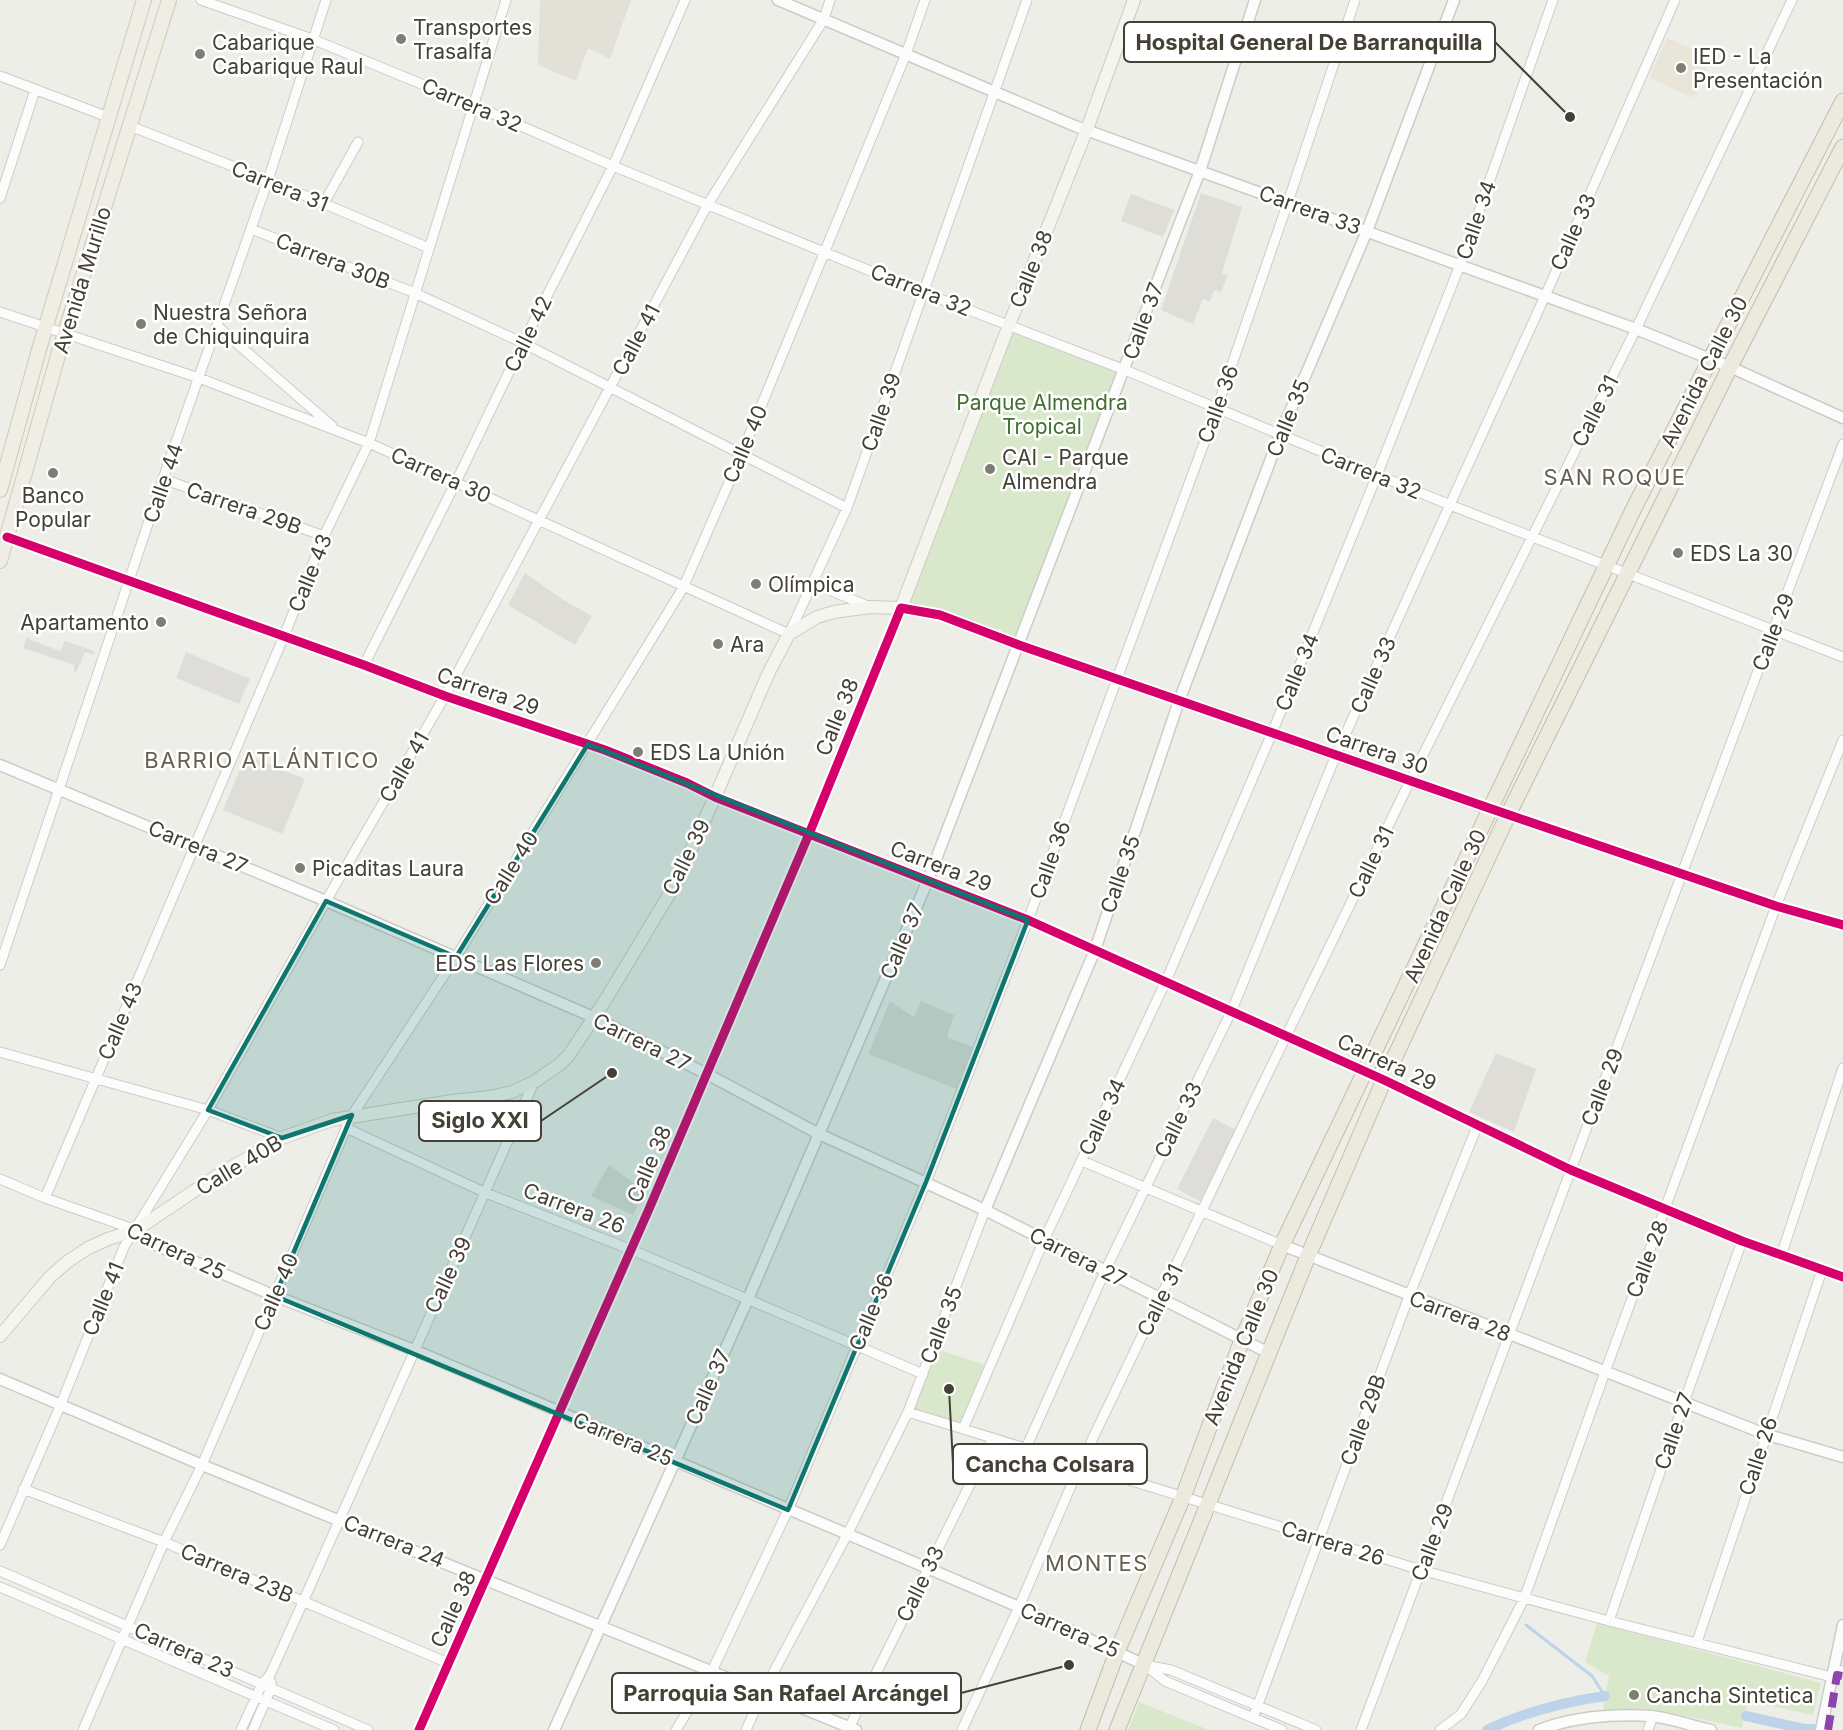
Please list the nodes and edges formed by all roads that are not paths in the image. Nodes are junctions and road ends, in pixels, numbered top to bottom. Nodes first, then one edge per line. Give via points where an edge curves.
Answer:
1 (144, 0) edge
2 (169, 0) edge
3 (201, 0) edge
4 (326, 0) edge
5 (506, 0) edge
6 (685, 0) edge
7 (778, 0) edge
8 (830, 0) edge
9 (925, 0) edge
10 (1027, 0) edge
11 (1134, 0) edge
12 (1255, 0) edge
13 (1355, 0) edge
14 (1454, 0) edge
15 (1553, 0) edge
16 (1675, 0) edge
17 (1792, 0) edge
18 (824, 19) junction
19 (312, 39) junction
20 (906, 54) junction
21 (0, 76) edge
22 (35, 90) junction
23 (995, 92) junction
24 (1843, 101) edge
25 (475, 106) junction
26 (108, 117) junction
27 (130, 126) junction
28 (1087, 129) junction
29 (358, 142) dead end
30 (1843, 147) edge
31 (613, 166) junction
32 (1200, 171) junction
33 (268, 180) junction
34 (0, 198) edge
35 (1288, 202) junction
36 (324, 203) junction
37 (708, 204) junction
38 (251, 230) junction
39 (1366, 231) junction
40 (429, 248) junction
41 (824, 251) junction
42 (1460, 265) junction
43 (922, 292) junction
44 (416, 293) junction
45 (1545, 296) junction
46 (0, 312) edge
47 (1009, 325) junction
48 (217, 326) junction
49 (46, 327) junction
50 (1636, 329) junction
51 (65, 333) junction
52 (523, 343) junction
53 (1711, 359) junction
54 (1730, 367) junction
55 (1125, 370) junction
56 (199, 378) junction
57 (611, 386) junction
58 (1217, 408) junction
59 (1843, 418) edge
60 (338, 431) junction
61 (1280, 435) junction
62 (369, 443) junction
63 (1843, 444) edge
64 (741, 455) junction
65 (1377, 476) junction
66 (163, 479) junction
67 (456, 482) junction
68 (0, 490) edge
69 (1450, 505) junction
70 (848, 508) junction
71 (539, 521) junction
72 (324, 536) junction
73 (7, 537) junction
74 (1531, 537) junction
75 (0, 561) edge
76 (1608, 564) junction
77 (1629, 573) junction
78 (129, 581) junction
79 (683, 588) junction
80 (827, 589) dead end
81 (870, 607) junction
82 (901, 608) junction
83 (1773, 631) junction
84 (789, 634) junction
85 (284, 636) junction
86 (1019, 645) junction
87 (1843, 657) edge
88 (364, 665) junction
89 (1118, 679) junction
90 (445, 696) junction
91 (1179, 701) junction
92 (1272, 733) junction
93 (1843, 741) edge
94 (588, 744) junction
95 (1336, 755) junction
96 (0, 765) edge
97 (1410, 781) junction
98 (60, 790) junction
99 (715, 797) junction
100 (1491, 809) junction
101 (1509, 815) junction
102 (808, 834) junction
103 (194, 845) junction
104 (1682, 873) junction
105 (928, 880) junction
106 (326, 901) junction
107 (1776, 906) junction
108 (1028, 920) junction
109 (1843, 925) edge
110 (1095, 950) junction
111 (456, 957) junction
112 (0, 965) edge
113 (1166, 981) junction
114 (1232, 1010) junction
115 (593, 1017) junction
116 (1287, 1036) junction
117 (0, 1052) edge
118 (1843, 1068) edge
119 (1366, 1072) junction
120 (707, 1074) junction
121 (95, 1080) junction
122 (1384, 1080) junction
123 (534, 1082) junction
124 (208, 1110) junction
125 (348, 1123) junction
126 (1478, 1124) junction
127 (819, 1134) junction
128 (282, 1138) junction
129 (1082, 1161) junction
130 (1571, 1170) junction
131 (0, 1179) edge
132 (926, 1182) junction
133 (1144, 1187) junction
134 (486, 1193) junction
135 (45, 1198) junction
136 (985, 1210) junction
137 (1665, 1210) junction
138 (1202, 1211) junction
139 (136, 1230) junction
140 (1044, 1240) junction
141 (1742, 1241) junction
142 (1282, 1245) junction
143 (632, 1250) junction
144 (1308, 1256) junction
145 (1781, 1256) junction
146 (1822, 1270) junction
147 (1105, 1271) junction
148 (1843, 1276) edge
149 (275, 1296) junction
150 (1409, 1296) junction
151 (748, 1299) junction
152 (1161, 1299) junction
153 (1509, 1335) junction
154 (0, 1336) edge
155 (1242, 1340) junction
156 (857, 1346) junction
157 (414, 1350) junction
158 (1269, 1353) junction
159 (1605, 1372) junction
160 (923, 1374) junction
161 (0, 1379) edge
162 (1684, 1402) junction
163 (60, 1404) junction
164 (908, 1412) junction
165 (560, 1413) junction
166 (963, 1429) junction
167 (1765, 1434) junction
168 (993, 1438) junction
169 (1026, 1448) junction
170 (1843, 1457) edge
171 (675, 1462) junction
172 (202, 1464) junction
173 (1080, 1465) junction
174 (23, 1489) junction
175 (1183, 1497) junction
176 (1208, 1504) junction
177 (788, 1510) junction
178 (340, 1519) junction
179 (847, 1535) junction
180 (1319, 1539) junction
181 (164, 1542) junction
182 (0, 1545) edge
183 (927, 1569) junction
184 (1421, 1570) junction
185 (0, 1571) edge
186 (486, 1579) junction
187 (0, 1587) edge
188 (1524, 1599) junction
189 (303, 1602) junction
190 (1019, 1607) junction
191 (1609, 1621) junction
192 (1843, 1625) edge
193 (129, 1626) junction
194 (601, 1626) junction
195 (123, 1640) junction
196 (1697, 1642) junction
197 (1118, 1652) junction
198 (448, 1663) junction
199 (1144, 1665) junction
200 (712, 1671) junction
201 (1836, 1673) edge
202 (266, 1686) junction
203 (763, 1692) junction
204 (256, 1696) junction
205 (266, 1700) junction
206 (1257, 1706) junction
207 (1653, 1716) junction
208 (1253, 1718) junction
209 (1292, 1725) edge
210 (1569, 1726) edge
211 (851, 1729) edge
212 (83, 1730) edge
213 (241, 1730) edge
214 (253, 1730) edge
215 (334, 1730) edge
216 (368, 1730) edge
217 (419, 1730) edge
218 (554, 1730) edge
219 (676, 1730) edge
220 (746, 1730) edge
221 (962, 1730) edge
222 (1088, 1730) edge
223 (1117, 1730) edge
224 (1282, 1730) edge
225 (1316, 1730) edge
226 (1361, 1730) edge
227 (1440, 1730) edge
228 (1539, 1730) edge
229 (1648, 1730) edge
230 (1711, 1730) edge
231 (1821, 1730) edge

1 - 26 main road, Avenida Murillo
2 - 27 main road, Avenida Murillo
3 - 19 street, Carrera 32
4 - 19 street, Calle 44
5 - 25 street, Calle 43
6 - 31 street, Calle 42
7 - 18 street, Carrera 33
8 - 18 street, Calle 41
9 - 20 street, Calle 40
10 - 23 street, Calle 39
11 - 28 main road, Calle 38
12 - 32 street, Calle 37
13 - 35 street, Calle 36
14 - 39 street, Calle 35
15 - 42 street, Calle 34
16 - 45 street, Calle 33
17 - 50 street, Calle 31
18 - 20 street, Carrera 33
18 - 37 street, Calle 41
19 - 25 street, Carrera 32
19 - 33 street, Calle 44
20 - 23 street, Carrera 33
20 - 41 street, Calle 40
21 - 22 street
22 - 26 street
22 - 34 street
23 - 28 street, Carrera 33
23 - 43 street, Calle 39
24 - 53 highway, Avenida Calle 30
25 - 31 street, Carrera 32
25 - 40 street, Calle 43
26 - 49 main road, Avenida Murillo
27 - 33 street, Carrera 31
27 - 51 main road, Avenida Murillo
28 - 32 street, Carrera 33
28 - 47 main road, Calle 38
29 - 36 street
30 - 54 highway, Avenida Calle 30
31 - 37 street, Carrera 32
31 - 52 street, Calle 42
32 - 35 street, Carrera 33
32 - 55 street, Calle 37
33 - 36 street, Carrera 31
33 - 38 street, Calle 44
35 - 39 street, Carrera 33
35 - 58 street, Calle 36
36 - 40 street, Carrera 31
37 - 41 street, Carrera 32
37 - 57 street, Calle 41
38 - 44 street, Carrera 30B
38 - 48 street, Calle 44
39 - 42 street, Carrera 33
39 - 61 street, Calle 35
40 - 44 street, Calle 43
41 - 43 street, Carrera 32
41 - 64 street, Calle 40
42 - 45 street, Carrera 33
42 - 65 street, Calle 34
43 - 47 street, Carrera 32
43 - 70 street, Calle 39
44 - 52 street
44 - 62 street, Calle 43
45 - 50 street, Carrera 33
45 - 69 street, Calle 33
46 - 49 street, Carrera 30
47 - 55 street, Carrera 32
47 - 82 main road, Calle 38
48 - 56 street, Calle 44
48 - 60 street
49 - 51 street, Carrera 30
49 - 68 main road, Avenida Murillo
50 - 53 street, Carrera 33
50 - 74 street, Calle 31
51 - 56 street, Carrera 30
51 - 73 main road, Avenida Murillo
52 - 57 street
52 - 67 street, Calle 42
53 - 54 street, Carrera 33
53 - 76 highway, Avenida Calle 30
54 - 59 street, Carrera 33
54 - 77 highway, Avenida Calle 30
55 - 58 street, Carrera 32
55 - 86 street, Calle 37
56 - 60 street, Carrera 30
56 - 66 street, Calle 44
57 - 64 street
57 - 71 street, Calle 41
58 - 61 street, Carrera 32
58 - 89 street, Calle 36
60 - 62 street, Carrera 30
61 - 65 street, Carrera 32
61 - 91 street, Calle 35
62 - 67 street, Carrera 30
62 - 72 street, Calle 43
63 - 83 street, Calle 29
64 - 70 street
64 - 79 street, Calle 40
65 - 69 street, Carrera 32
65 - 92 street, Calle 34
66 - 72 street, Carrera 29B
66 - 78 street, Calle 44
67 - 71 street, Carrera 30
67 - 88 street, Calle 42
69 - 74 street, Carrera 32
69 - 95 street, Calle 33
70 - 84 street, Calle 39
71 - 79 street, Carrera 30
71 - 90 street, Calle 41
72 - 85 street, Calle 43
73 - 75 main road, Avenida Murillo
73 - 78 street, Carrera 29
74 - 76 street, Carrera 32
74 - 97 street, Calle 31
76 - 77 street, Carrera 32
76 - 100 highway, Avenida Calle 30
77 - 83 street, Carrera 32
77 - 101 highway, Avenida Calle 30
78 - 85 street, Carrera 29
78 - 98 street, Calle 44
79 - 84 street, Carrera 30
79 - 94 street, Calle 40
80 - 81 street, Carrera 30
81 - 82 main road, Carrera 30
81 - 84 main road, Carrera 30 via 817,617
82 - 86 street, Carrera 30 via 940,615
82 - 102 street, Calle 38
83 - 87 street, Carrera 32
83 - 104 street, Calle 29
84 - 99 main road, Calle 39
85 - 88 street, Carrera 29
85 - 103 street, Calle 43
86 - 89 street, Carrera 30
86 - 105 street, Calle 37
88 - 90 street, Carrera 29
89 - 91 street, Carrera 30
89 - 108 street, Calle 36
90 - 94 street, Carrera 29
90 - 106 street, Calle 41
91 - 92 street, Carrera 30
91 - 110 street, Calle 35
92 - 95 street, Carrera 30
92 - 113 street, Calle 34
93 - 107 street, Calle 28
94 - 99 street, Carrera 29
94 - 111 street, Calle 40
95 - 97 street, Carrera 30
95 - 114 street, Calle 33
96 - 98 street, Carrera 27
97 - 100 street, Carrera 30
97 - 116 street, Calle 31
98 - 103 street, Carrera 27
98 - 112 street, Calle 44
99 - 102 street, Carrera 29
99 - 115 main road, Calle 39 via 676,883
100 - 101 street, Carrera 30
100 - 119 highway, Avenida Calle 30
101 - 104 street, Carrera 30
101 - 122 highway, Avenida Calle 30
102 - 105 street, Carrera 29
102 - 120 street, Calle 38
103 - 106 street, Carrera 27
103 - 121 street, Calle 43
104 - 107 street, Carrera 30
104 - 130 street, Calle 29
105 - 108 street, Carrera 29
105 - 127 street, Calle 37
106 - 111 street, Carrera 27
106 - 124 street, Calle 41
107 - 109 street, Carrera 30
107 - 137 street, Calle 28
108 - 110 street, Carrera 29
108 - 132 street, Calle 36
110 - 113 street, Carrera 29
110 - 136 street, Calle 35
111 - 115 street, Carrera 27
111 - 125 street, Calle 40
113 - 114 street, Carrera 29
113 - 129 street, Calle 34
114 - 116 street, Carrera 29
114 - 133 street, Calle 33
115 - 120 street, Carrera 27
115 - 123 main road, Calle 39 via 569,1055
116 - 119 street, Carrera 29
116 - 138 street, Calle 31
117 - 121 street
118 - 145 street
119 - 122 street, Carrera 29
119 - 142 highway, Avenida Calle 30
120 - 127 street, Carrera 27
120 - 143 street, Calle 38
121 - 124 street
121 - 135 street, Calle 43
122 - 126 street, Carrera 29
122 - 144 highway, Avenida Calle 30
123 - 125 main road, Calle 40B via 490,1097
123 - 134 street, Calle 39
124 - 128 street
124 - 139 street, Calle 41
125 - 128 main road, Calle 40B via 310,1127
125 - 134 street, Carrera 26
125 - 149 street, Calle 40
126 - 130 street, Carrera 29
126 - 150 street, Calle 29B
127 - 132 street, Carrera 27
127 - 151 street, Calle 37
128 - 139 main road, Calle 40B
129 - 133 street, Carrera 28
129 - 140 street, Calle 34
130 - 137 street, Carrera 29
130 - 153 street, Calle 29
131 - 135 street, Carrera 25
132 - 136 street, Carrera 27
132 - 156 street, Calle 36
133 - 138 street, Carrera 28
133 - 147 street, Calle 33
134 - 143 street, Carrera 26
134 - 157 street, Calle 39
135 - 139 street, Carrera 25
136 - 140 street, Carrera 27
136 - 160 street, Calle 35
137 - 141 street, Carrera 29
137 - 159 street, Calle 28
138 - 142 street, Carrera 28
138 - 152 street, Calle 31
139 - 149 street, Carrera 25 via 149,1242
139 - 154 main road via 88,1248 67,1262 50,1276
139 - 163 street, Calle 41 via 124,1247
140 - 147 street, Carrera 27
140 - 166 street, Calle 34
141 - 145 street, Carrera 29
141 - 162 street, Calle 27
142 - 144 street, Carrera 28
142 - 155 highway, Avenida Calle 30
143 - 151 street, Carrera 26
143 - 165 street, Calle 38
144 - 150 street, Carrera 28
144 - 158 highway, Avenida Calle 30
145 - 146 street, Carrera 29
146 - 148 street, Carrera 29
146 - 167 street, Calle 26
147 - 152 street, Carrera 27
147 - 169 street, Calle 33
149 - 157 street, Carrera 25
149 - 172 street, Calle 40
150 - 153 street, Carrera 28
150 - 180 street, Calle 29B
151 - 156 street, Carrera 26
151 - 171 street, Calle 37
152 - 155 street, Carrera 27
152 - 173 street, Calle 31
153 - 159 street, Carrera 28
153 - 184 street, Calle 29
155 - 158 street, Carrera 27
155 - 175 highway, Avenida Calle 30
156 - 160 street, Carrera 26
156 - 177 street, Calle 36
157 - 165 street, Carrera 25
157 - 178 street, Calle 39
158 - 176 highway, Avenida Calle 30
159 - 162 street, Carrera 28
159 - 188 street, Calle 28
160 - 164 street, Calle 35
161 - 163 street, Carrera 24
162 - 167 street, Carrera 28
162 - 191 street, Calle 27
163 - 172 street, Carrera 24
163 - 174 street, Calle 41
164 - 166 street, Carrera 26
164 - 179 street, Calle 35
165 - 171 street, Carrera 25
165 - 186 street, Calle 38
166 - 168 street, Carrera 26
167 - 170 street, Carrera 28
167 - 196 street, Calle 26
168 - 169 street, Carrera 26
168 - 183 street, Calle 33
169 - 173 street, Carrera 26
171 - 177 street, Carrera 25
171 - 194 street, Calle 37
172 - 178 street, Carrera 24
172 - 181 street, Calle 40
173 - 175 street, Carrera 26
173 - 190 street, Calle 31
174 - 181 street, Carrera 23B
174 - 182 street, Calle 41
175 - 176 street, Carrera 26
175 - 197 highway, Avenida Calle 30
176 - 180 street, Carrera 26
176 - 199 highway, Avenida Calle 30
177 - 179 street, Carrera 25
177 - 200 street, Calle 36
178 - 186 street, Carrera 24
178 - 189 street, Calle 39
179 - 183 street, Carrera 25
179 - 203 street, Calle 35
180 - 184 street, Carrera 26
180 - 206 street, Calle 29B
181 - 189 street, Carrera 23B
181 - 193 street, Calle 40
183 - 190 street, Carrera 25
183 - 211 street, Calle 33
184 - 188 street, Carrera 26
184 - 226 street, Calle 29
185 - 193 street, Carrera 23
186 - 194 street, Carrera 24
186 - 198 street, Calle 38
187 - 195 street, Carrera 23
188 - 191 street, Carrera 26
188 - 227 street, Calle 28 via 1461,1714
189 - 198 street, Carrera 23B
189 - 202 street, Calle 39
190 - 197 street, Carrera 25
190 - 221 street, Calle 31
191 - 196 street, Carrera 26
192 - 201 street
193 - 195 street, Calle 40
193 - 202 street, Carrera 23
194 - 200 street, Carrera 24
194 - 218 street, Calle 37
195 - 204 street, Carrera 23
195 - 212 street, Calle 40
196 - 201 street, Carrera 26
197 - 199 street, Carrera 25
197 - 222 highway, Avenida Calle 30
198 - 217 street, Calle 38
199 - 206 street, Carrera 25 via 1171,1670
199 - 208 street, Carrera 25 via 1165,1681
199 - 223 highway, Avenida Calle 30
200 - 203 street, Carrera 24
200 - 219 street, Calle 36
201 - 231 street
202 - 204 street
202 - 205 street, Calle 39
202 - 216 street, Carrera 23
203 - 211 street, Carrera 24
203 - 220 street, Calle 35
204 - 205 street, Carrera 23
204 - 213 street
205 - 214 street, Calle 39
205 - 215 street, Carrera 23
206 - 208 street, Calle 29B
206 - 209 street, Carrera 25
207 - 210 street via 1613,1717
207 - 229 street
207 - 230 street
208 - 224 street, Carrera 25
209 - 225 street, Carrera 25
210 - 228 street

